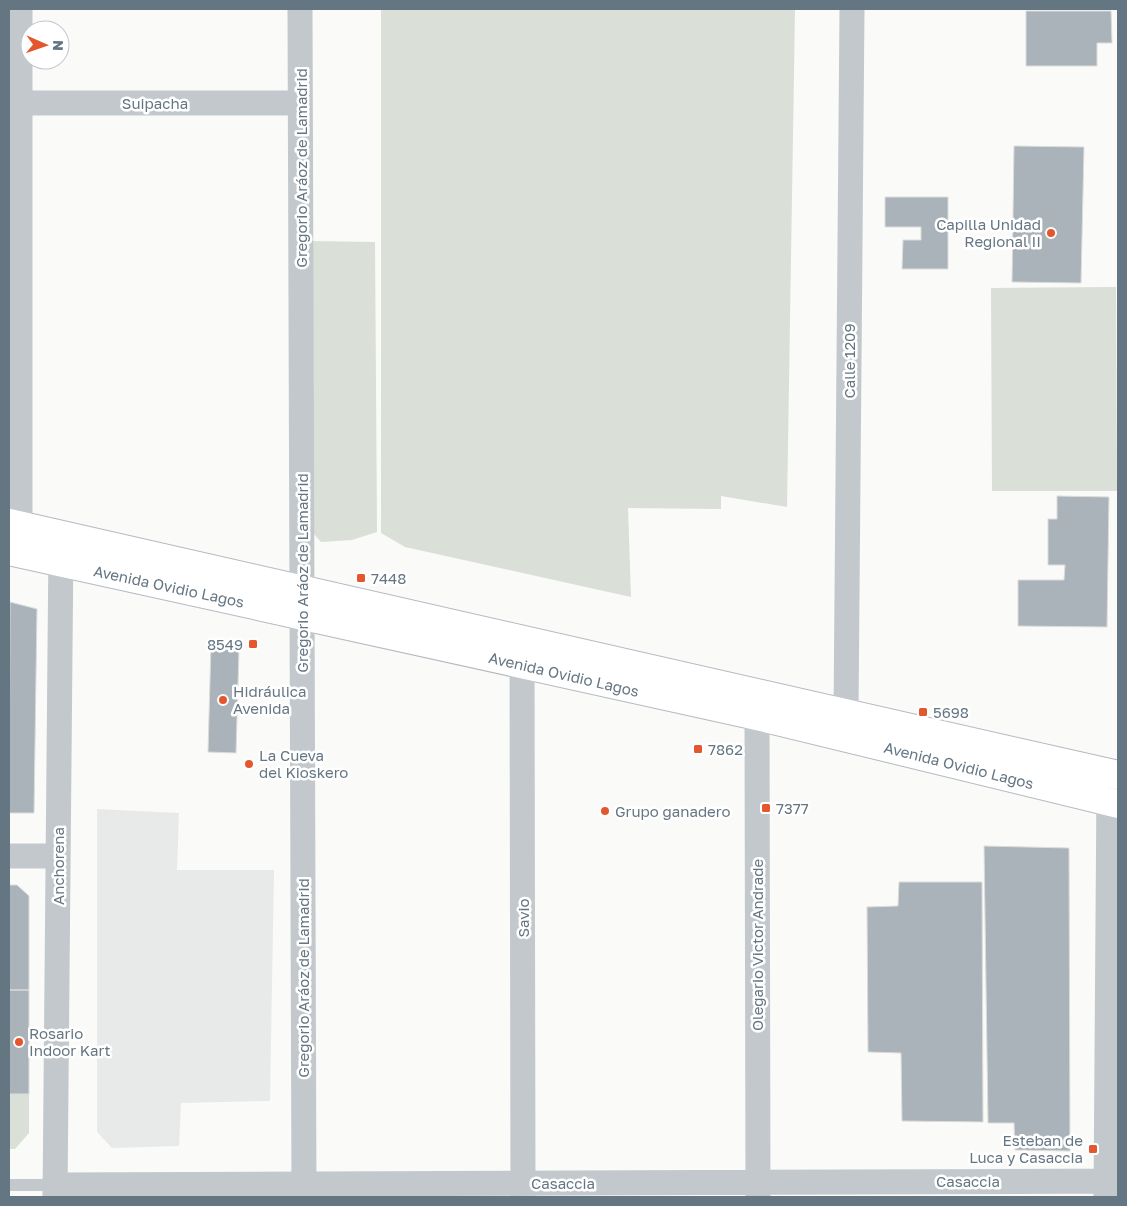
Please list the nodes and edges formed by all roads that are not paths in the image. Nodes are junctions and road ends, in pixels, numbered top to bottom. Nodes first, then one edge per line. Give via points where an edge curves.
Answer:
1 (20, 9) edge
2 (300, 9) edge
3 (852, 9) edge
4 (15, 102) edge
5 (300, 104) junction
6 (14, 524) edge
7 (61, 534) junction
8 (9, 551) edge
9 (60, 562) junction
10 (302, 602) junction
11 (522, 651) junction
12 (758, 705) junction
13 (846, 713) junction
14 (1114, 774) edge
15 (1113, 803) edge
16 (9, 856) edge
17 (58, 856) junction
18 (9, 1185) edge
19 (1110, 1186) edge
20 (304, 1190) edge
21 (523, 1190) edge
22 (758, 1190) edge
23 (55, 1191) edge

1 - 4 street
2 - 5 street, Gregorio Aráoz de Lamadrid
3 - 13 street, Calle 1209
4 - 5 street, Suipacha
4 - 6 street
5 - 10 street, Gregorio Aráoz de Lamadrid
6 - 7 main road, Avenida Ovidio Lagos
7 - 9 street, Anchorena
7 - 10 main road, Avenida Ovidio Lagos
8 - 9 main road, Avenida Ovidio Lagos
9 - 10 main road, Avenida Ovidio Lagos
9 - 17 street, Anchorena
10 - 11 main road, Avenida Ovidio Lagos
10 - 20 street, Gregorio Aráoz de Lamadrid
11 - 12 main road, Avenida Ovidio Lagos
11 - 21 street, Savio
12 - 13 main road, Avenida Ovidio Lagos
12 - 15 main road, Avenida Ovidio Lagos
12 - 22 street, Olegario Victor Andrade
13 - 14 main road, Avenida Ovidio Lagos
14 - 15 street
15 - 19 street
16 - 17 street
17 - 23 street, Anchorena
18 - 23 lane, Casaccia
19 - 22 street, Casaccia
20 - 21 street, Casaccia
20 - 23 street, Casaccia
21 - 22 street, Casaccia

